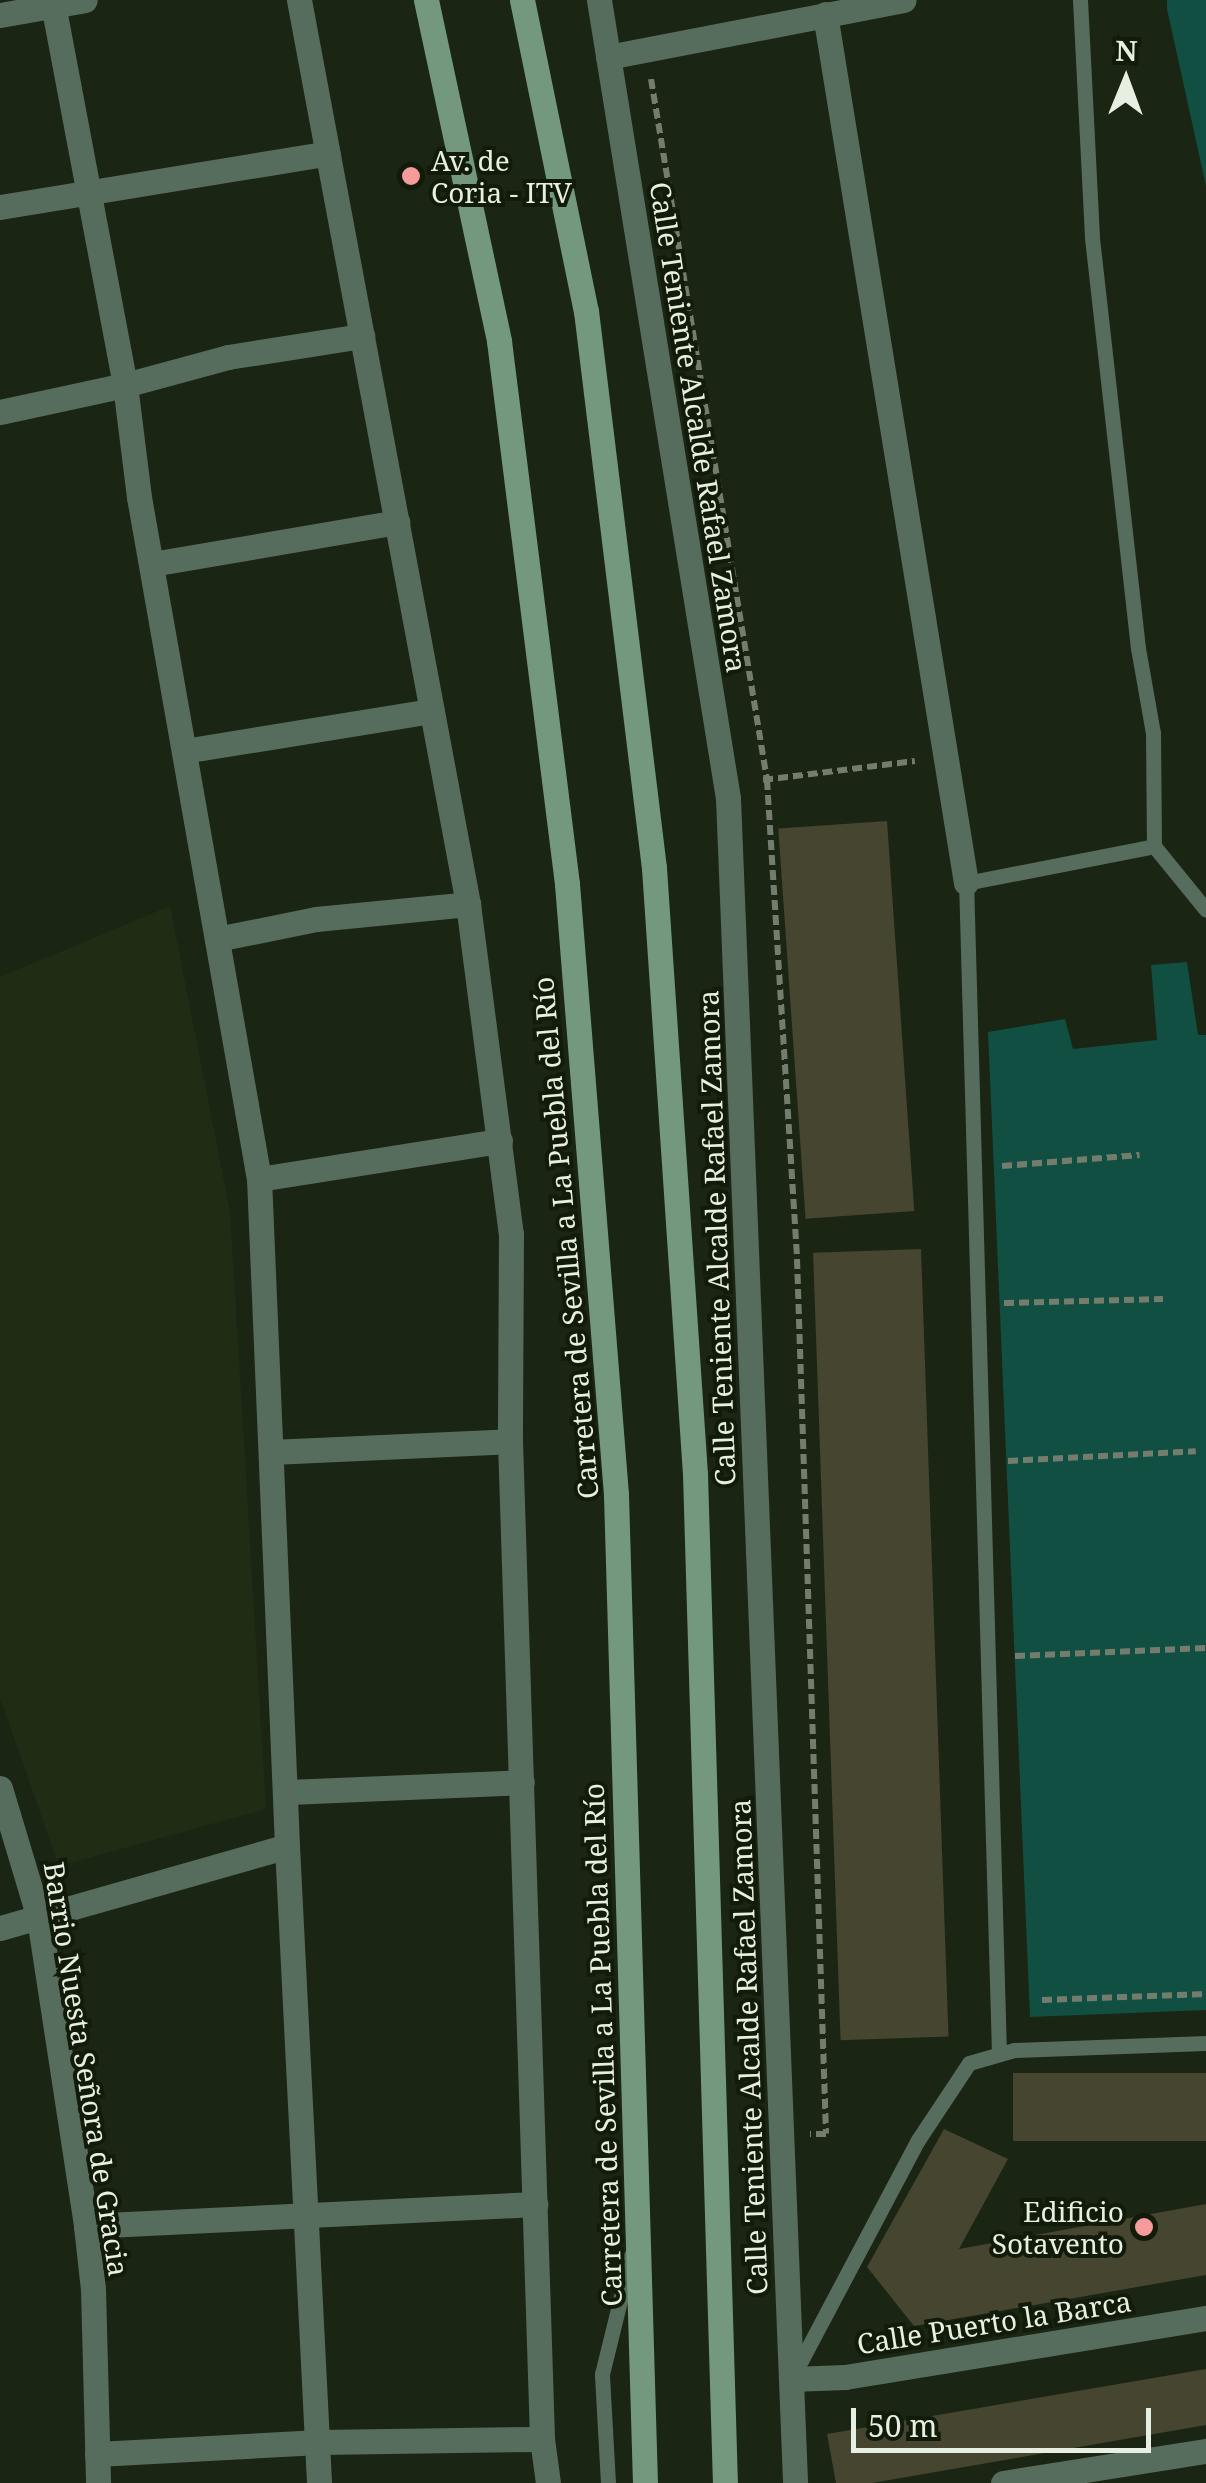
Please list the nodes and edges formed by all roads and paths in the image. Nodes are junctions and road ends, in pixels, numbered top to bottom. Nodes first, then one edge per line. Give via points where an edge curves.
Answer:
1 (86, 0) edge
2 (299, 0) edge
3 (426, 0) edge
4 (522, 0) edge
5 (599, 0) edge
6 (904, 0) edge
7 (1080, 0) edge
8 (53, 3) edge
9 (826, 14) junction
10 (0, 15) edge
11 (608, 57) junction
12 (328, 153) junction
13 (89, 192) junction
14 (0, 207) edge
15 (362, 336) junction
16 (126, 385) junction
17 (0, 412) edge
18 (397, 522) junction
19 (152, 564) junction
20 (432, 711) junction
21 (184, 751) junction
22 (946, 758) junction
23 (727, 785) junction
24 (1154, 846) junction
25 (966, 883) junction
26 (468, 904) junction
27 (1206, 910) edge
28 (217, 939) junction
29 (500, 1141) junction
30 (1140, 1155) dead end
31 (994, 1166) dead end
32 (258, 1178) junction
33 (1163, 1299) dead end
34 (1000, 1303) dead end
35 (510, 1440) junction
36 (1196, 1450) dead end
37 (271, 1452) junction
38 (1007, 1460) dead end
39 (1206, 1648) edge
40 (1015, 1656) dead end
41 (522, 1782) junction
42 (0, 1788) edge
43 (288, 1792) junction
44 (288, 1846) junction
45 (39, 1918) junction
46 (0, 1928) edge
47 (1206, 1994) edge
48 (1042, 2000) dead end
49 (1206, 2043) edge
50 (999, 2054) junction
51 (535, 2204) junction
52 (308, 2214) junction
53 (86, 2226) junction
54 (638, 2228) junction
55 (1206, 2318) edge
56 (791, 2379) junction
57 (542, 2439) junction
58 (318, 2442) junction
59 (1206, 2451) edge
60 (97, 2454) junction
61 (98, 2483) edge
62 (319, 2483) edge
63 (548, 2483) edge
64 (608, 2483) edge
65 (645, 2483) edge
66 (726, 2483) edge
67 (796, 2483) edge
68 (1004, 2483) edge

1 - 8 street
2 - 12 street
3 - 54 main road, Carretera de Sevilla a La Puebla del Río via 499,342 567,884 616,1495
4 - 66 main road via 586,311 654,868 694,1474
5 - 11 street, Calle Teniente Alcalde Rafael Zamora
6 - 9 street
7 - 24 lane via 1092,238 1153,733
8 - 10 street
8 - 13 street
9 - 11 street
9 - 22 street
11 - 23 street, Calle Teniente Alcalde Rafael Zamora
12 - 13 street
12 - 15 street
13 - 14 street
13 - 16 street
15 - 16 street via 228,358
15 - 18 street
16 - 17 street
16 - 19 street
18 - 19 street
18 - 20 street
19 - 21 street
20 - 21 street
20 - 26 street
21 - 28 street
22 - 23 path
22 - 25 street
23 - 56 street, Calle Teniente Alcalde Rafael Zamora
24 - 25 lane
24 - 27 lane
25 - 50 lane
26 - 28 street via 316,920
26 - 29 street
28 - 32 street
29 - 32 street
29 - 35 street via 511,1234
30 - 31 path
32 - 37 street
33 - 34 path
35 - 37 street
35 - 41 street
36 - 38 path
37 - 43 street
39 - 40 path
41 - 43 street
41 - 51 street
42 - 45 street, Barrio Nuesta Señora de Gracia
43 - 44 street
44 - 45 street
44 - 52 street
45 - 46 street
45 - 53 street, Barrio Nuesta Señora de Gracia
47 - 48 path
49 - 50 lane
50 - 56 lane via 969,2063 918,2140
51 - 52 street
51 - 57 street
52 - 53 street
52 - 58 street
53 - 60 street, Barrio Nuesta Señora de Gracia
54 - 64 lane via 602,2374
54 - 65 main road, Carretera de Sevilla a La Puebla del Río
55 - 56 street, Calle Puerto la Barca
56 - 67 street, Calle Teniente Alcalde Rafael Zamora
57 - 58 street
57 - 63 street
58 - 60 street
58 - 62 street
59 - 68 street
60 - 61 street, Barrio Nuesta Señora de Gracia

